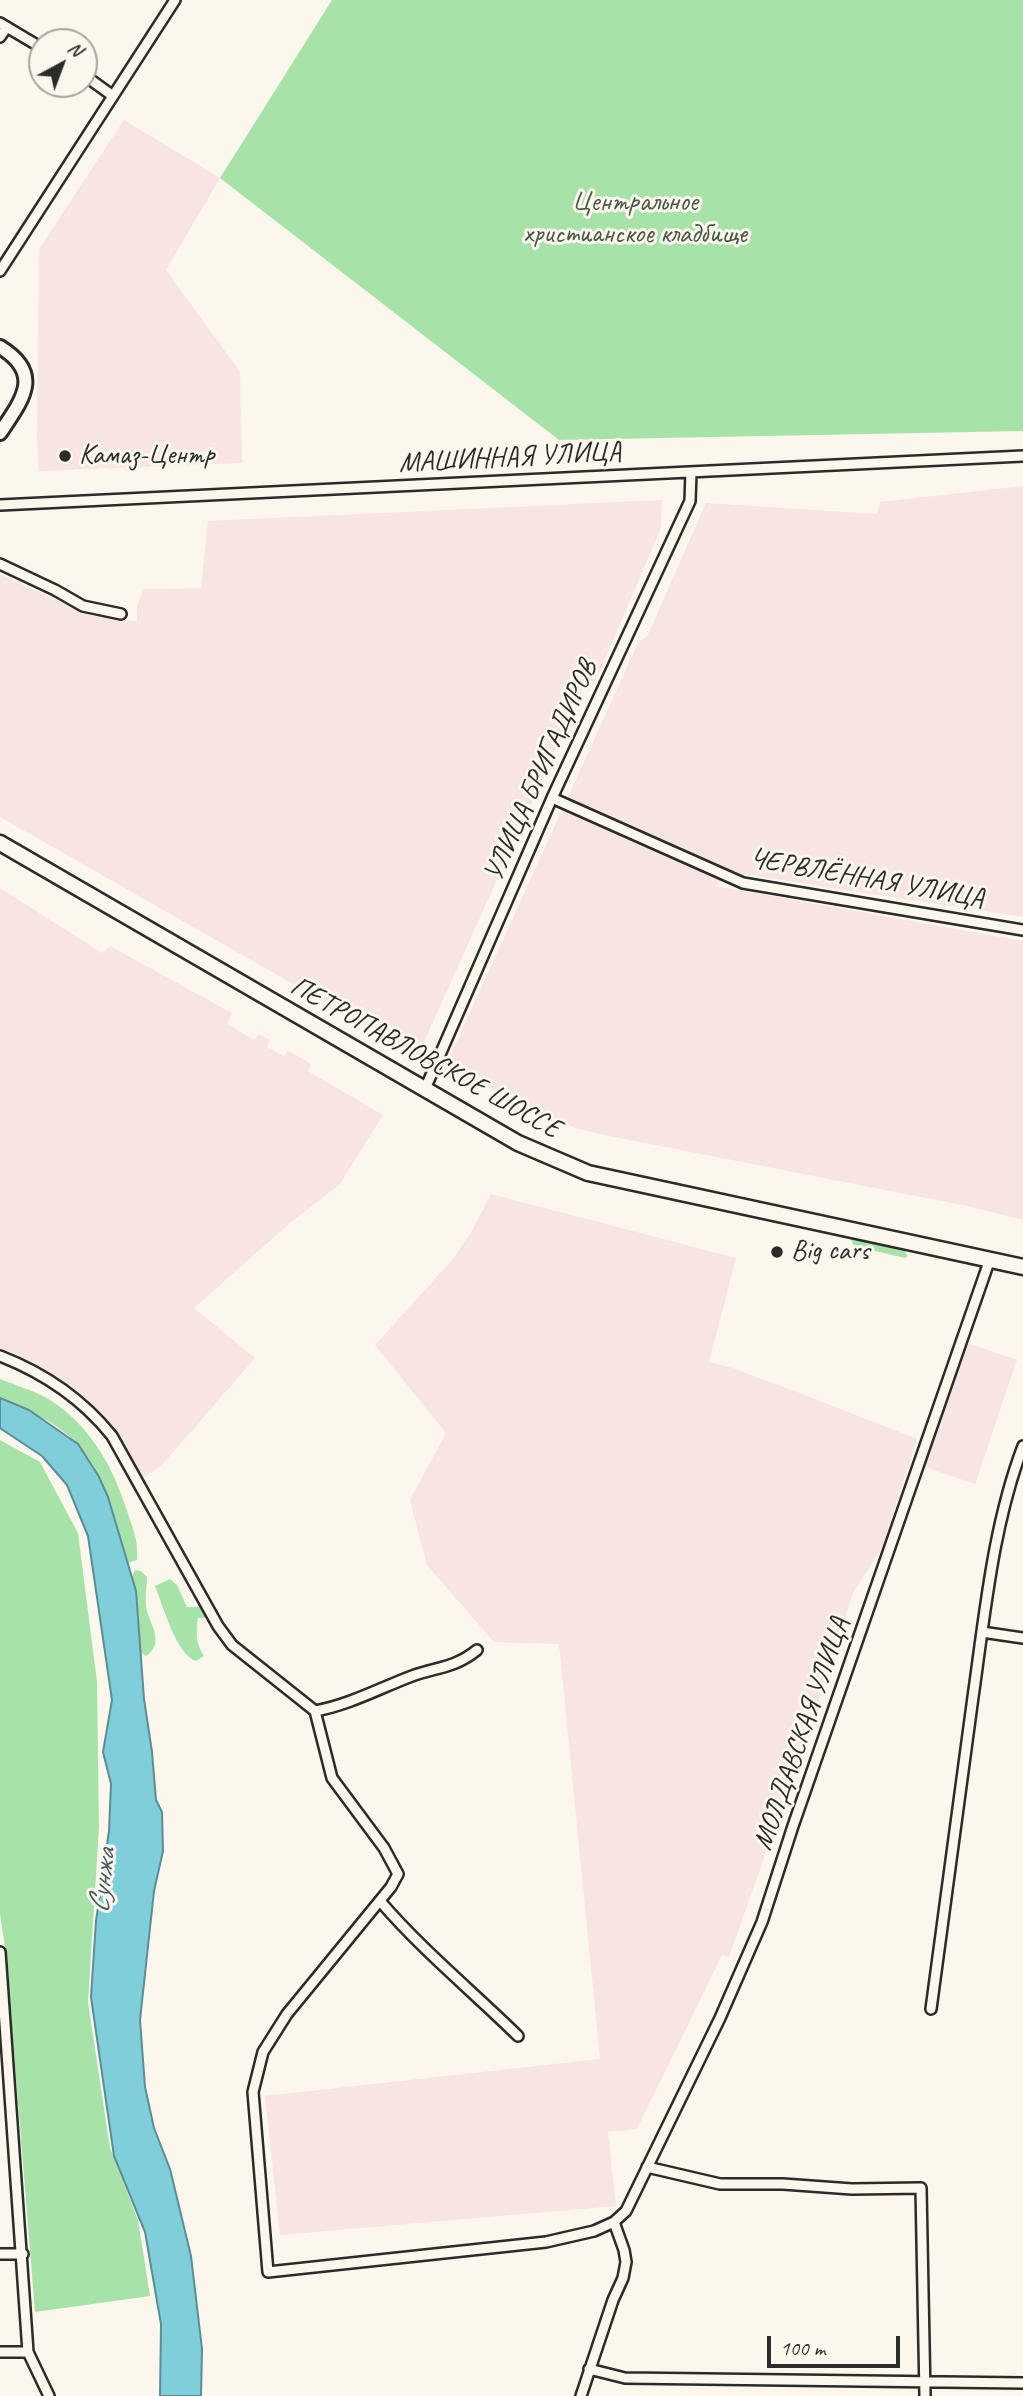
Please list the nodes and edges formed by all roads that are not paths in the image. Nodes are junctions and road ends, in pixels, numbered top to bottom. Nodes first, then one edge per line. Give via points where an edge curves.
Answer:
1 (175, 0) edge
2 (3, 25) edge
3 (0, 37) edge
4 (28, 40) edge
5 (98, 85) edge
6 (113, 96) junction
7 (0, 271) edge
8 (0, 347) edge
9 (0, 433) edge
10 (1023, 456) edge
11 (691, 472) junction
12 (0, 505) edge
13 (0, 564) edge
14 (121, 614) dead end
15 (552, 798) junction
16 (0, 843) edge
17 (1023, 930) edge
18 (425, 1089) junction
19 (990, 1259) junction
20 (1023, 1266) edge
21 (0, 1356) edge
22 (1023, 1446) edge
23 (982, 1632) junction
24 (1023, 1638) edge
25 (477, 1650) dead end
26 (315, 1711) junction
27 (380, 1901) junction
28 (0, 1952) edge
29 (931, 2009) dead end
30 (518, 2036) dead end
31 (647, 2168) junction
32 (614, 2222) junction
33 (23, 2254) junction
34 (0, 2255) edge
35 (0, 2352) edge
36 (28, 2352) junction
37 (589, 2369) junction
38 (924, 2382) junction
39 (1023, 2383) edge
40 (49, 2396) edge
41 (581, 2396) edge
42 (925, 2396) edge

1 - 6 street
2 - 3 street
2 - 4 street
5 - 6 street
6 - 7 street
8 - 9 main road via 26,374 22,397
10 - 11 street, МАШИННАЯ УЛИЦА
11 - 12 street, МАШИННАЯ УЛИЦА
11 - 15 street, УЛИЦА БРИГАДИРОВ via 690,501
13 - 14 street via 83,606
15 - 17 street, ЧЕРВЛЁННАЯ УЛИЦА via 743,883
15 - 18 street, УЛИЦА БРИГАДИРОВ
16 - 18 main road, ПЕТРОПАВЛОВСКОЕ ШОССЕ
18 - 19 main road, ПЕТРОПАВЛОВСКОЕ ШОССЕ via 518,1143 588,1173
19 - 20 main road, ПЕТРОПАВЛОВСКОЕ ШОССЕ
19 - 31 street, МОЛДАВСКАЯ УЛИЦА via 762,1922
21 - 26 street via 37,1373 95,1416 126,1458 232,1645
22 - 23 street via 1000,1526
23 - 24 street
23 - 29 street
25 - 26 street via 464,1661
26 - 27 street via 332,1778 398,1874
27 - 30 street via 430,1956
27 - 32 street via 287,2014 263,2052 253,2092 268,2272 546,2242
28 - 33 street
31 - 32 street, МОЛДАВСКАЯ УЛИЦА via 626,2211
31 - 38 street via 720,2184 921,2188
32 - 37 street via 624,2250 624,2278
33 - 34 street
33 - 36 street
35 - 36 street
36 - 40 street
37 - 38 street via 625,2378
37 - 41 street
38 - 39 street
38 - 42 street

